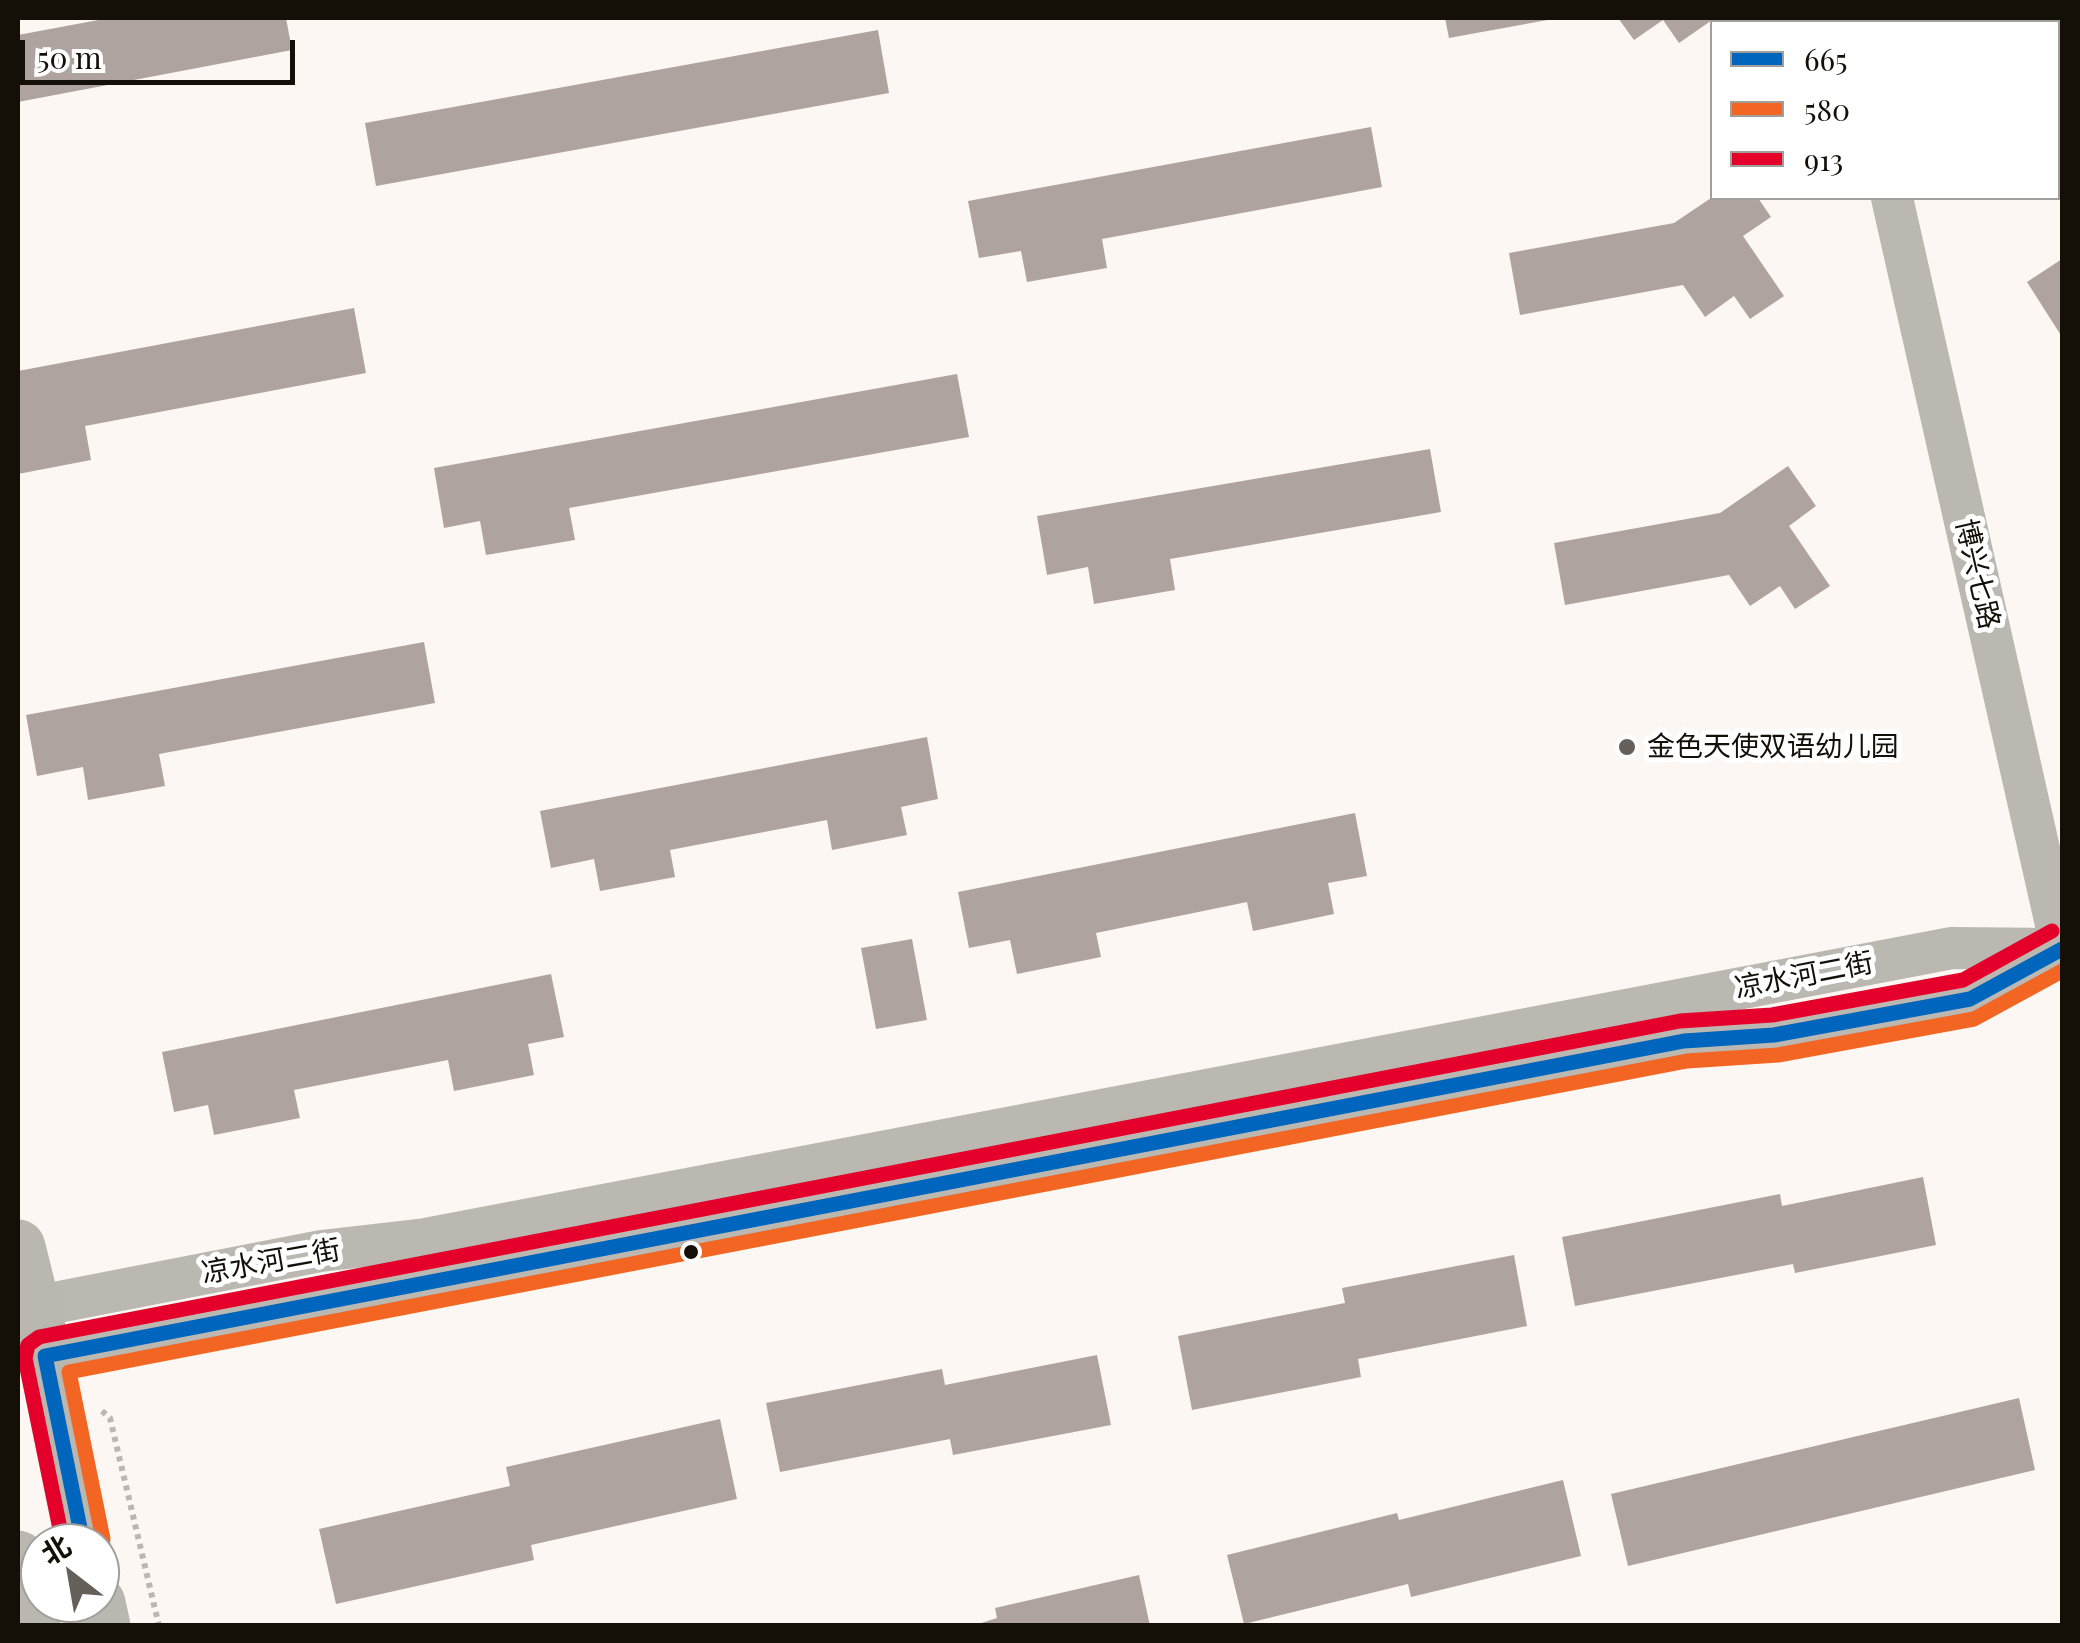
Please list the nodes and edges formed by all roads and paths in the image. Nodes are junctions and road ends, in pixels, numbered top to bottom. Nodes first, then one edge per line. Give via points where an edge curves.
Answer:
1 (1892, 200) edge
2 (2062, 949) edge
3 (18, 1247) edge
4 (28, 1333) edge
5 (78, 1523) edge
6 (18, 1558) edge
7 (33, 1626) edge

1 - 2 street, 博兴七路
2 - 4 street, 凉水河二街 via 1970,999 1774,1036 1684,1040
3 - 4 street
4 - 5 street
6 - 7 street

